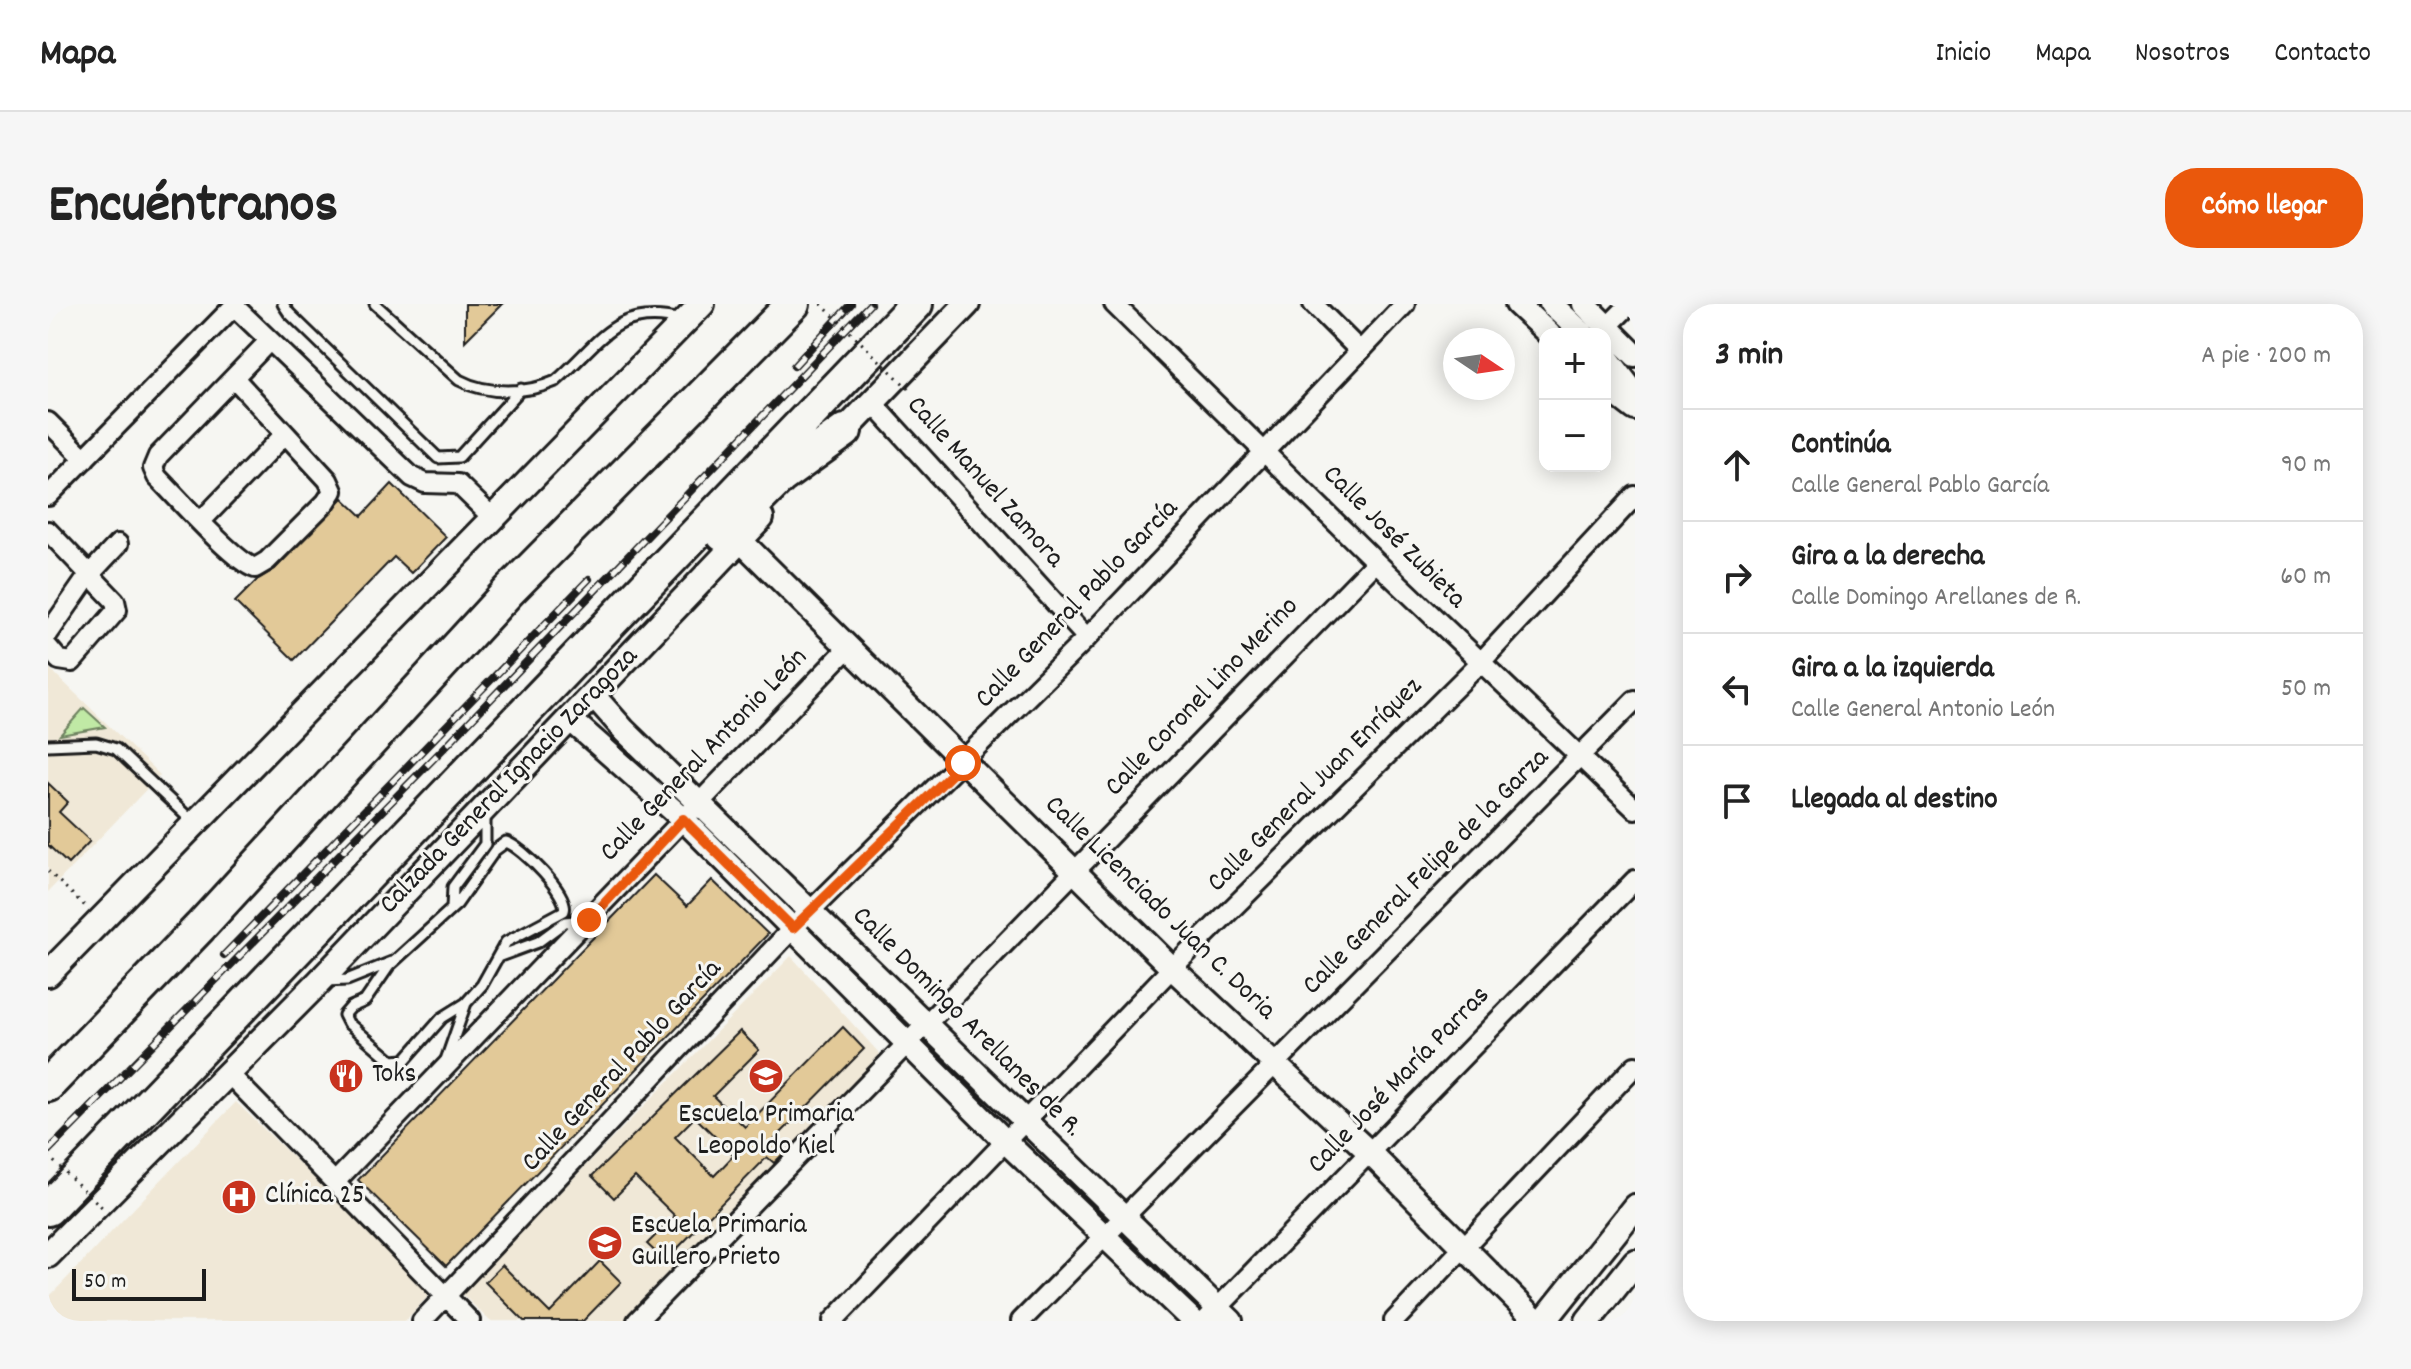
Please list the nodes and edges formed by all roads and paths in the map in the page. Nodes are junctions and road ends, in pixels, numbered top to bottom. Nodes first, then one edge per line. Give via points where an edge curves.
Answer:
1 (283, 304) edge
2 (793, 304) edge
3 (821, 304) edge
4 (916, 304) edge
5 (967, 304) edge
6 (1114, 304) edge
7 (1313, 304) edge
8 (1405, 304) edge
9 (1517, 304) edge
10 (1551, 304) edge
11 (1584, 304) edge
12 (1630, 304) edge
13 (235, 305) edge
14 (378, 305) edge
15 (694, 312) edge
16 (1608, 326) junction
17 (1543, 328) edge
18 (1577, 328) edge
19 (269, 341) junction
20 (1359, 350) junction
21 (1623, 363) edge
22 (234, 378) junction
23 (521, 389) junction
24 (910, 390) dead end
25 (1611, 391) edge
26 (1635, 394) edge
27 (872, 402) junction
28 (1635, 409) edge
29 (48, 422) edge
30 (845, 431) junction
31 (285, 434) junction
32 (1265, 450) junction
33 (85, 459) junction
34 (48, 496) edge
35 (1635, 496) edge
36 (493, 518) junction
37 (201, 521) junction
38 (48, 531) edge
39 (740, 540) junction
40 (118, 544) dead end
41 (1376, 562) junction
42 (89, 575) junction
43 (609, 622) junction
44 (48, 634) edge
45 (1087, 638) junction
46 (48, 647) edge
47 (849, 647) junction
48 (1481, 662) junction
49 (594, 696) junction
50 (1635, 700) edge
51 (571, 720) junction
52 (624, 730) junction
53 (48, 745) edge
54 (607, 750) junction
55 (1581, 757) junction
56 (963, 763) junction
57 (1635, 809) edge
58 (485, 810) junction
59 (691, 811) junction
60 (195, 824) junction
61 (1074, 869) junction
62 (48, 871) edge
63 (1635, 880) edge
64 (452, 908) junction
65 (811, 913) junction
66 (589, 920) junction
67 (100, 921) junction
68 (793, 928) junction
69 (500, 956) junction
70 (394, 961) junction
71 (1172, 968) junction
72 (48, 974) edge
73 (319, 982) junction
74 (466, 1003) junction
75 (927, 1023) junction
76 (907, 1041) junction
77 (1278, 1064) junction
78 (1635, 1066) edge
79 (443, 1070) junction
80 (228, 1073) junction
81 (48, 1085) edge
82 (1024, 1123) junction
83 (1007, 1143) junction
84 (1369, 1152) junction
85 (48, 1156) edge
86 (336, 1181) junction
87 (48, 1209) edge
88 (105, 1210) dead end
89 (1632, 1216) edge
90 (1123, 1218) junction
91 (1105, 1235) junction
92 (1466, 1247) junction
93 (48, 1255) edge
94 (1630, 1278) edge
95 (445, 1296) junction
96 (1218, 1317) edge
97 (422, 1321) edge
98 (470, 1321) edge
99 (637, 1321) edge
100 (833, 1321) edge
101 (1021, 1321) edge
102 (1193, 1321) edge
103 (1394, 1321) edge
104 (1537, 1321) edge
105 (1544, 1321) edge
106 (1588, 1321) edge

1 - 23 lane via 438,458 459,457
2 - 81 highway via 509,591
3 - 24 path, bridge
4 - 43 highway, Calzada General Ignacio Zaragoza
5 - 27 main road, Calzada General Ignacio Zaragoza
6 - 32 street, Calle José Zubieta
7 - 20 street
8 - 20 street, Calle General Pablo García
9 - 17 street
10 - 18 street
11 - 16 street
12 - 16 street
13 - 19 street
13 - 33 street
14 - 23 lane via 459,380 484,389
15 - 23 lane via 624,320 556,381
15 - 36 main road
16 - 21 street
19 - 22 street
19 - 36 street via 412,477 458,484
20 - 32 street, Calle General Pablo García
21 - 26 street
22 - 31 street
22 - 37 street via 158,456 153,468
25 - 28 street
27 - 30 main road, Calzada General Ignacio Zaragoza
27 - 45 street, Calle Manuel Zamora
29 - 33 street
30 - 39 main road, Calzada General Ignacio Zaragoza
30 - 43 highway via 781,477 725,534
31 - 37 street
31 - 37 street via 328,480 333,491 326,502 255,568
32 - 41 street, Calle José Zubieta
32 - 45 street, Calle General Pablo García
33 - 34 street
35 - 48 street, Calle General Juan Enríquez
36 - 60 main road
38 - 42 street
39 - 47 street, Calle Licenciado Juan C. Doria
39 - 49 main road, Calzada General Ignacio Zaragoza
40 - 42 street
41 - 48 street, Calle José Zubieta
41 - 61 street, Calle Coronel Lino Merino
42 - 44 street
42 - 46 street via 115,601 115,615 72,662 59,660
43 - 87 highway, Calzada General Ignacio Zaragoza
45 - 56 street, Calle General Pablo García
47 - 56 street, Calle Licenciado Juan C. Doria
47 - 59 street, Calle General Antonio León
48 - 55 street, Calle José Zubieta
48 - 71 street, Calle General Juan Enríquez
49 - 51 main road, Calzada General Ignacio Zaragoza
49 - 52 street, Calle Domingo Arellanes de R.
50 - 55 street, Calle General Felipe de la Garza
51 - 54 street, Calle Domingo Arellanes de R.
51 - 58 main road, Calzada General Ignacio Zaragoza
52 - 54 street
52 - 59 street, Calle Domingo Arellanes de R.
53 - 60 lane via 96,743 116,749
54 - 59 street, Calle Domingo Arellanes de R.
55 - 57 street, Calle José Zubieta
55 - 77 street, Calle General Felipe de la Garza
56 - 61 street, Calle Licenciado Juan C. Doria
56 - 65 street, Calle General Pablo García
58 - 64 lane via 485,844 453,887
58 - 73 main road, Calzada General Ignacio Zaragoza
59 - 65 street, Calle Domingo Arellanes de R.
59 - 66 street, Calle General Antonio León
59 - 68 street, Calle Domingo Arellanes de R.
60 - 67 main road
61 - 71 street, Calle Licenciado Juan C. Doria
61 - 75 street, Calle Coronel Lino Merino
62 - 67 path
63 - 84 street, Calle José María Parras
64 - 69 lane via 501,844 513,844 524,853 563,896 566,908 506,942
64 - 70 lane
65 - 68 street, Calle General Pablo García
65 - 75 street, Calle Domingo Arellanes de R.
66 - 69 lane via 565,922 538,942
66 - 79 street, Calle General Antonio León
67 - 72 main road
68 - 76 street, Calle Domingo Arellanes de R.
68 - 95 street, Calle General Pablo García
69 - 74 lane
70 - 73 lane via 347,980
70 - 74 lane via 365,1001 344,1015 392,1061 405,1060 442,1018
71 - 77 street, Calle Licenciado Juan C. Doria
71 - 82 street, Calle General Juan Enríquez
73 - 80 main road, Calzada General Ignacio Zaragoza
74 - 79 lane
75 - 76 street, Calle Coronel Lino Merino
75 - 82 street, Calle Domingo Arellanes de R.
76 - 83 street, Calle Domingo Arellanes de R.
76 - 99 street, Calle Coronel Lino Merino
77 - 84 street, Calle Licenciado Juan C. Doria
77 - 90 street, Calle General Felipe de la Garza
78 - 92 street
79 - 86 street, Calle General Antonio León
80 - 86 street
80 - 93 main road, Calzada General Ignacio Zaragoza
82 - 83 street, Calle General Juan Enríquez
82 - 90 street, Calle Domingo Arellanes de R.
83 - 91 street, Calle Domingo Arellanes de R.
83 - 100 street, Calle General Juan Enríquez
84 - 92 street, Calle Licenciado Juan C. Doria
84 - 96 street, Calle José María Parras
85 - 88 path, bridge
86 - 95 street
89 - 105 main road
90 - 91 street, Calle General Felipe de la Garza
90 - 96 street, Calle Domingo Arellanes de R.
91 - 101 street, Calle General Felipe de la Garza
91 - 102 street, Calle Domingo Arellanes de R.
92 - 103 street
92 - 104 street, Calle Licenciado Juan C. Doria
94 - 106 main road
95 - 97 street, Calle General Pablo García
95 - 98 street

